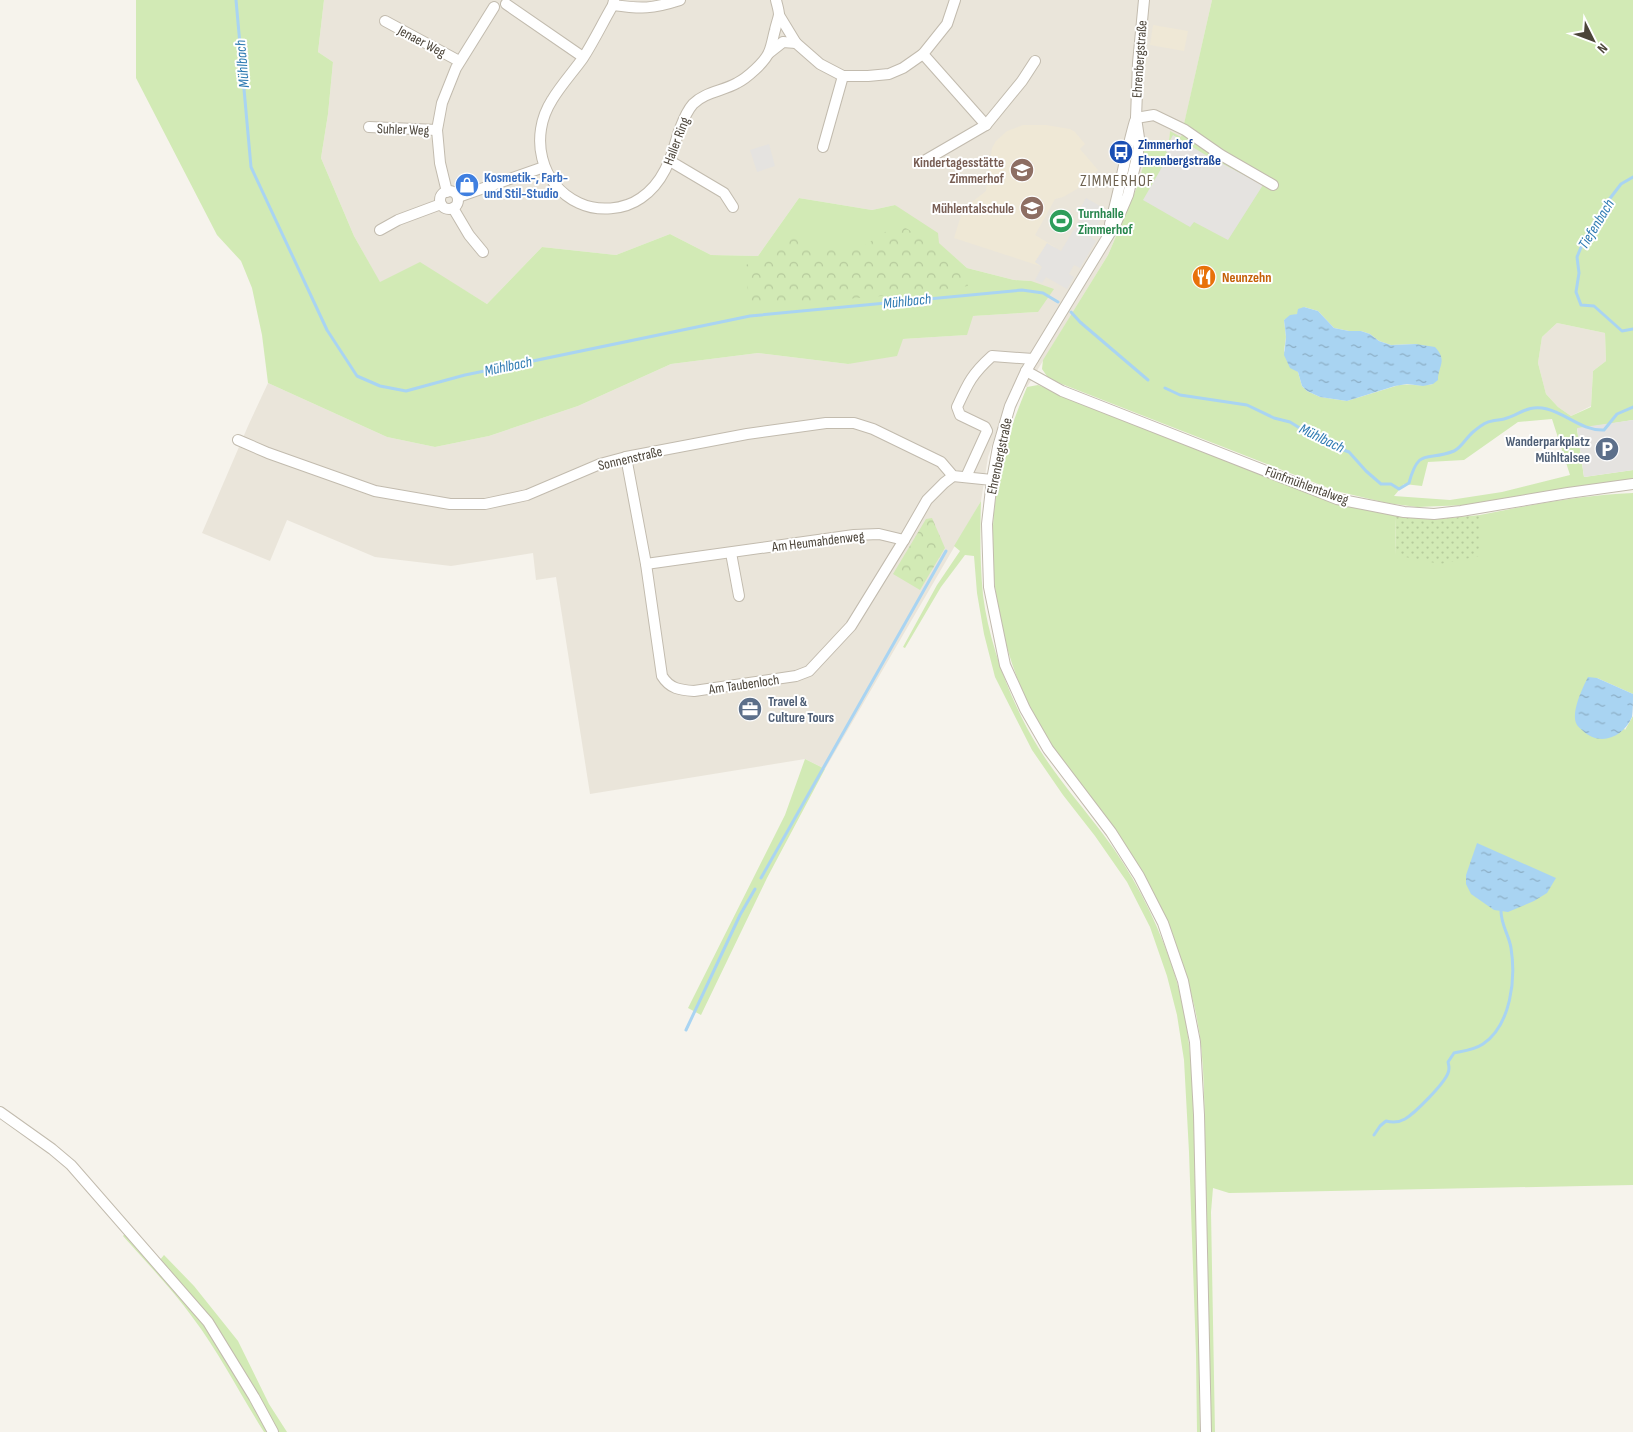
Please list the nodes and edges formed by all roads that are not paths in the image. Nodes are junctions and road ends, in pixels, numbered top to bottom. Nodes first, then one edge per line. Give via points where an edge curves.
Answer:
1 (680, 0) edge
2 (776, 0) edge
3 (954, 0) edge
4 (1144, 0) edge
5 (506, 2) edge
6 (613, 2) edge
7 (492, 4) edge
8 (779, 15) junction
9 (385, 21) dead end
10 (796, 43) junction
11 (768, 53) junction
12 (923, 54) junction
13 (583, 57) junction
14 (1035, 61) dead end
15 (459, 62) junction
16 (843, 76) junction
17 (1136, 118) junction
18 (986, 125) junction
19 (369, 127) dead end
20 (437, 130) junction
21 (823, 147) dead end
22 (924, 161) dead end
23 (670, 162) junction
24 (544, 167) junction
25 (1273, 185) dead end
26 (447, 192) junction
27 (458, 197) junction
28 (441, 204) junction
29 (734, 207) dead end
30 (453, 208) junction
31 (380, 230) dead end
32 (483, 252) dead end
33 (1033, 359) junction
34 (1026, 372) junction
35 (238, 440) dead end
36 (626, 458) junction
37 (953, 476) junction
38 (966, 477) junction
39 (992, 480) junction
40 (1633, 484) edge
41 (904, 540) junction
42 (731, 552) junction
43 (646, 564) junction
44 (739, 596) dead end
45 (0, 1112) edge
46 (273, 1432) edge
47 (1206, 1432) edge

1 - 6 street via 642,9
2 - 8 street, Haller Ring
3 - 12 street via 947,24
4 - 17 street, Ehrenbergstraße
5 - 7 street via 500,8
5 - 13 street
6 - 13 street, Haller Ring
7 - 15 street
8 - 10 street
8 - 11 street, Haller Ring
9 - 15 street, Jenaer Weg
10 - 11 street, Haller Ring via 783,42
10 - 16 street via 820,64
11 - 23 street, Haller Ring via 749,75 736,84 693,104 684,116
12 - 16 street via 890,74
12 - 18 street
13 - 24 street, Haller Ring via 551,101 545,115 540,130
14 - 18 street
15 - 20 street via 448,85
16 - 21 street
17 - 25 street via 1154,115 1177,126
17 - 33 street, Ehrenbergstraße via 1138,153 1128,195 1116,223
18 - 22 street
19 - 20 street, Suhler Weg
20 - 26 street
23 - 24 street, Haller Ring via 660,179 640,199 622,207 603,209 573,200 554,184
23 - 29 street via 724,193
24 - 27 street
26 - 27 street
26 - 28 street via 441,197
27 - 30 street via 458,204
28 - 30 street
28 - 31 street
30 - 32 street
33 - 34 street, Ehrenbergstraße
33 - 38 street, Ehrenbergstraße via 992,356 970,379 957,407 960,414 987,431
34 - 39 street, Ehrenbergstraße via 1010,406
34 - 40 street, Fünfmühlentalweg via 1062,391 1337,499 1395,510 1434,514
35 - 36 street, Sonnenstraße via 375,491 450,504 485,504 527,496 600,464
36 - 37 street, Sonnenstraße via 756,433 826,423 854,423 941,462
36 - 43 street, Am Taubenloch
37 - 38 street
37 - 41 street, Am Taubenloch via 928,500
38 - 39 street
39 - 47 street, Ehrenbergstraße via 988,587 1005,665 1048,749 1111,832 1139,876 1163,923 1183,982 1195,1042 1199,1115
41 - 42 street, Am Heumahdenweg via 878,534 854,535
41 - 43 street, Am Taubenloch via 851,626 809,671 796,676 694,691 667,685 662,676
42 - 43 street, Am Heumahdenweg
42 - 44 street
45 - 46 street via 71,1165 208,1322

